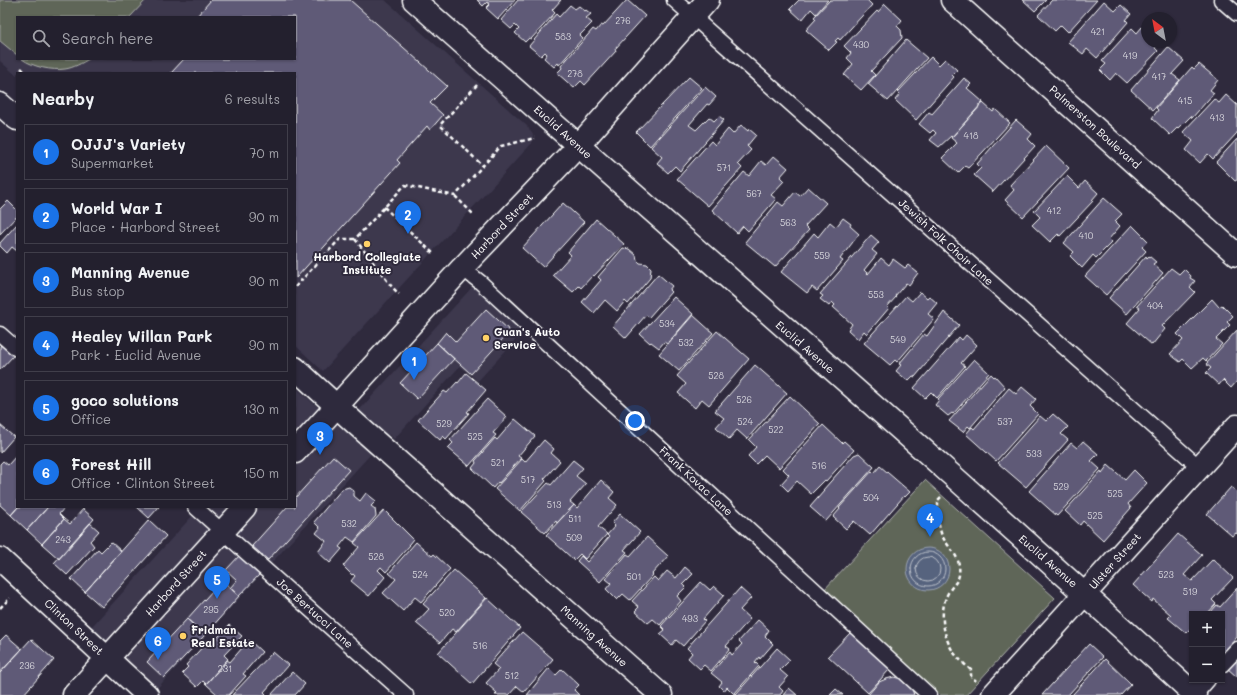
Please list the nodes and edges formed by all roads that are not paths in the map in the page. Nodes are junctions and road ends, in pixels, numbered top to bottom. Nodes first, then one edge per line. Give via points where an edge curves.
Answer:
1 (414, 0) edge
2 (674, 0) edge
3 (708, 0) edge
4 (952, 0) edge
5 (1221, 0) edge
6 (1237, 14) edge
7 (693, 17) junction
8 (0, 104) edge
9 (16, 118) edge
10 (578, 146) junction
11 (1237, 255) edge
12 (462, 268) junction
13 (0, 334) edge
14 (16, 348) edge
15 (296, 369) edge
16 (336, 406) junction
17 (1237, 426) edge
18 (296, 451) edge
19 (1199, 467) junction
20 (196, 508) edge
21 (244, 508) edge
22 (223, 532) junction
23 (0, 559) edge
24 (1086, 594) junction
25 (1237, 649) edge
26 (107, 658) junction
27 (1225, 662) edge
28 (1205, 683) edge
29 (986, 690) edge
30 (74, 695) edge
31 (147, 695) edge
32 (406, 695) edge
33 (661, 695) edge
34 (929, 695) edge
35 (1195, 695) edge

1 - 10 street, Euclid Avenue
2 - 7 lane, Jewish Folk Choir Lane
3 - 7 street, Harbord Street
4 - 11 street, Palmerston Boulevard
5 - 6 lane
7 - 10 street, Harbord Street
7 - 19 lane, Jewish Folk Choir Lane
8 - 9 street
10 - 12 street, Harbord Street
10 - 24 street, Euclid Avenue
12 - 16 street, Harbord Street
12 - 34 lane, Frank Kovac Lane
13 - 14 lane
15 - 16 street, Manning Avenue
16 - 18 street, Harbord Street
16 - 33 street, Manning Avenue
17 - 19 street, Ulster Street
19 - 24 street, Ulster Street
20 - 22 lane, Joe Bertucci Lane
21 - 22 street, Harbord Street
22 - 26 street, Harbord Street
22 - 32 lane, Joe Bertucci Lane
23 - 26 street, Clinton Street
24 - 29 street, Ulster Street
24 - 35 street, Euclid Avenue
25 - 27 lane
26 - 30 street, Harbord Street
26 - 31 street, Clinton Street
28 - 35 lane

